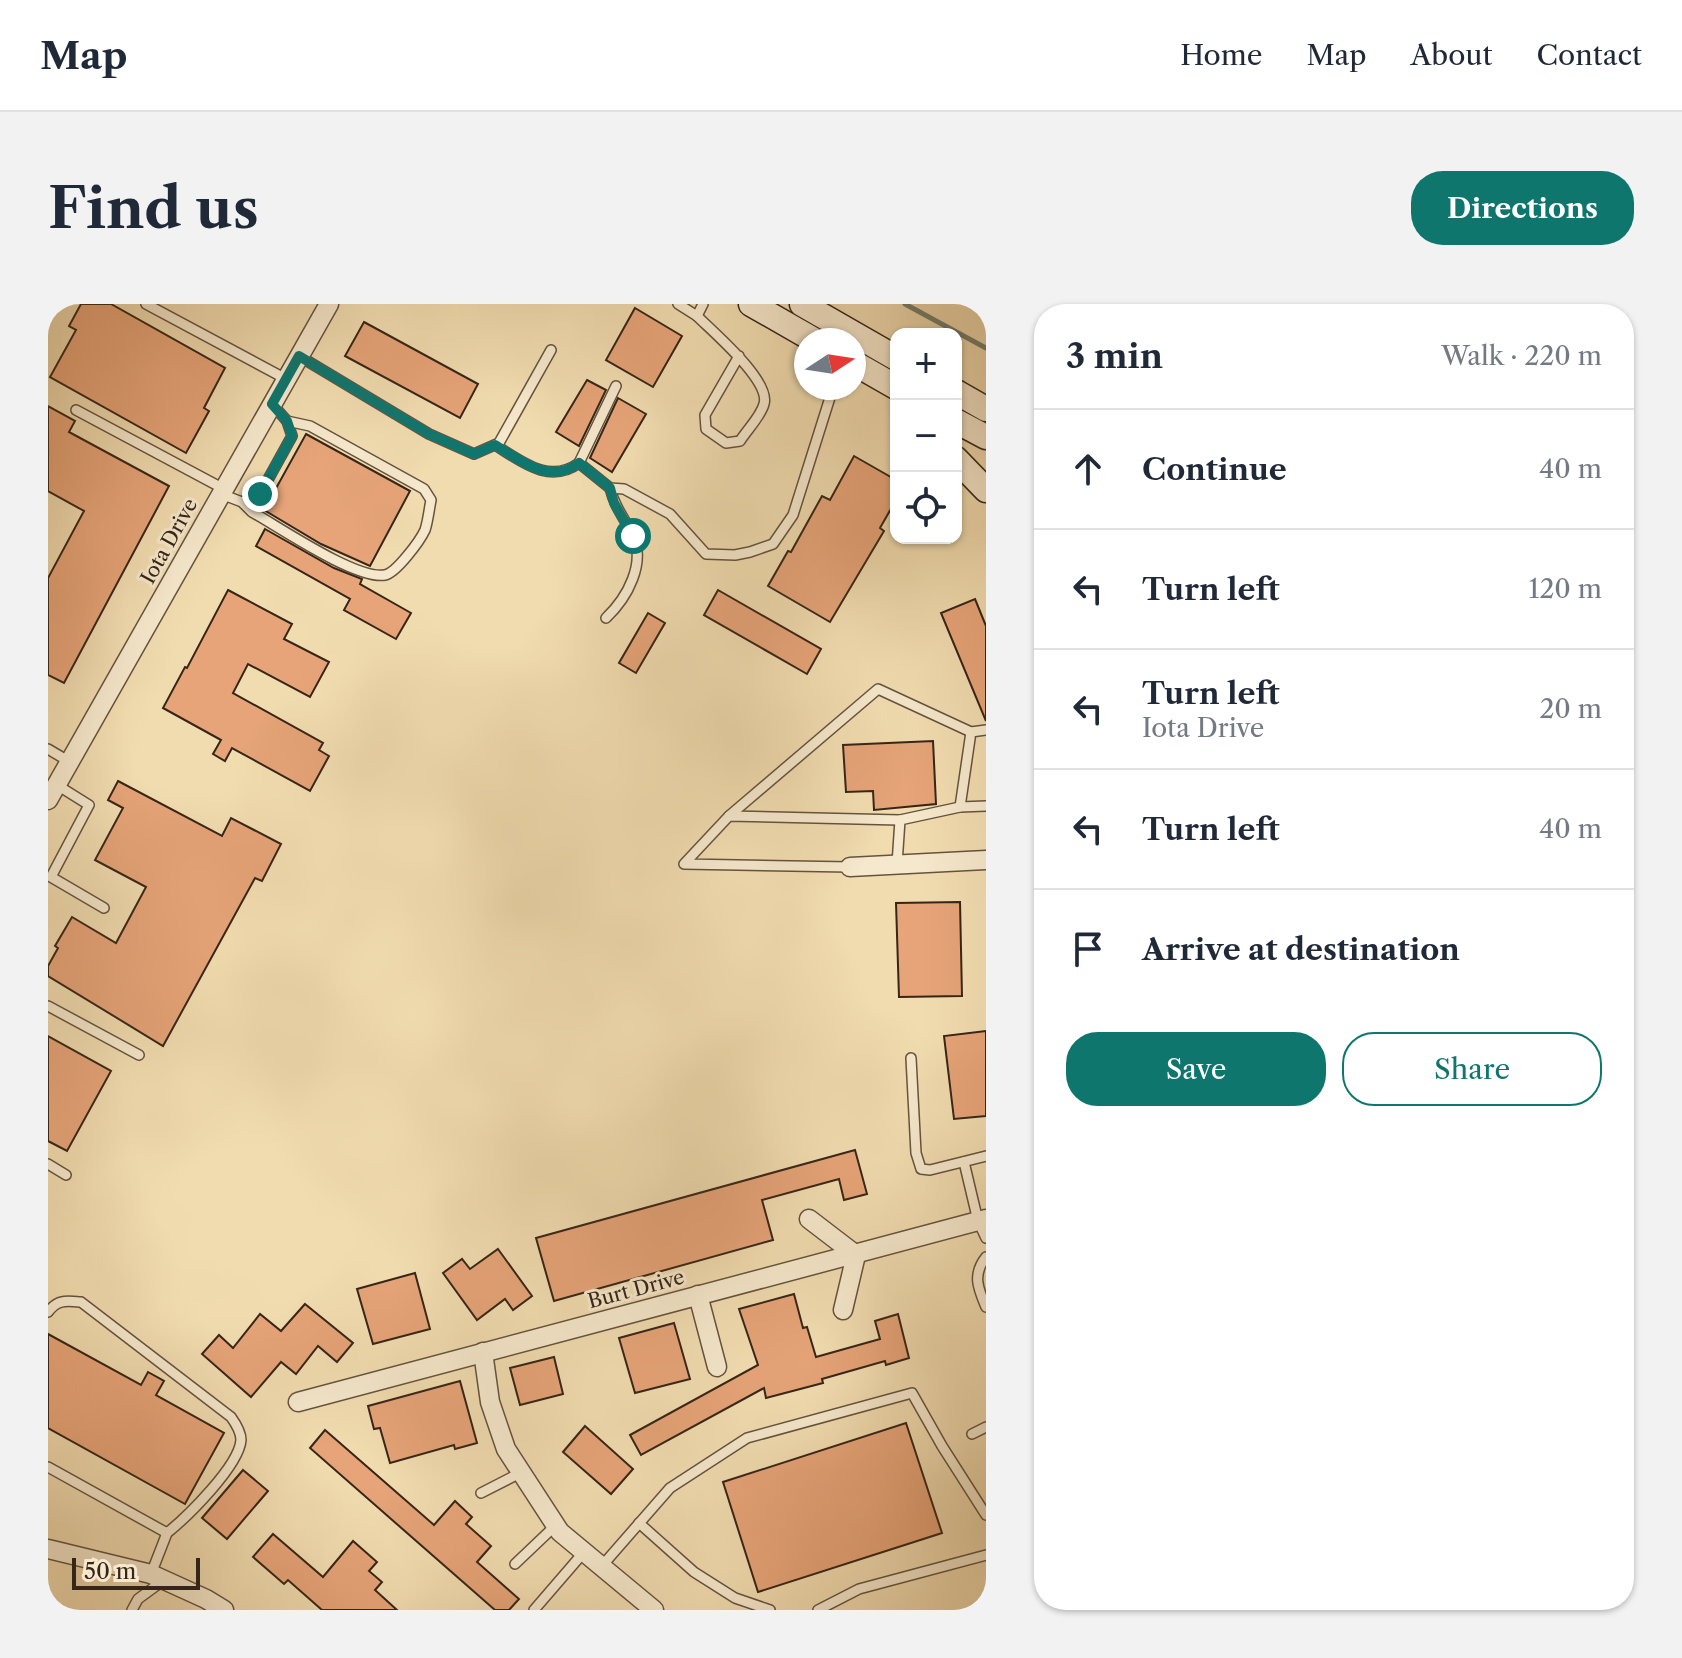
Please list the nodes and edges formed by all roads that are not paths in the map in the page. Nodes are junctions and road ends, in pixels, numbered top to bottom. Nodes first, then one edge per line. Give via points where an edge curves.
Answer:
1 (146, 304) edge
2 (329, 304) edge
3 (678, 304) edge
4 (703, 304) edge
5 (751, 304) edge
6 (802, 304) edge
7 (697, 316) junction
8 (794, 329) edge
9 (551, 350) dead end
10 (890, 355) edge
11 (299, 356) junction
12 (739, 356) junction
13 (866, 370) edge
14 (866, 372) edge
15 (286, 379) junction
16 (890, 384) edge
17 (616, 386) dead end
18 (890, 394) edge
19 (962, 395) edge
20 (829, 400) edge
21 (272, 404) junction
22 (986, 409) edge
23 (76, 410) dead end
24 (287, 421) junction
25 (962, 424) edge
26 (986, 437) edge
27 (495, 445) junction
28 (579, 463) junction
29 (962, 465) edge
30 (610, 488) junction
31 (986, 490) edge
32 (223, 491) junction
33 (242, 502) junction
34 (606, 618) dead end
35 (986, 730) edge
36 (971, 732) junction
37 (48, 749) edge
38 (70, 762) junction
39 (52, 793) edge
40 (986, 806) edge
41 (960, 807) junction
42 (729, 816) junction
43 (900, 820) junction
44 (986, 860) edge
45 (897, 864) junction
46 (850, 867) joint
47 (104, 908) dead end
48 (48, 1006) edge
49 (139, 1055) dead end
50 (911, 1058) dead end
51 (986, 1156) edge
52 (964, 1162) junction
53 (48, 1164) edge
54 (66, 1175) dead end
55 (809, 1219) dead end
56 (983, 1226) edge
57 (856, 1255) junction
58 (986, 1257) edge
59 (698, 1295) junction
60 (986, 1307) edge
61 (843, 1310) dead end
62 (48, 1312) edge
63 (483, 1352) junction
64 (717, 1367) dead end
65 (298, 1402) dead end
66 (986, 1427) edge
67 (972, 1434) dead end
68 (48, 1467) edge
69 (522, 1472) junction
70 (481, 1493) dead end
71 (986, 1515) edge
72 (639, 1523) junction
73 (556, 1525) junction
74 (167, 1533) junction
75 (48, 1549) edge
76 (584, 1552) junction
77 (986, 1555) edge
78 (515, 1564) dead end
79 (601, 1567) junction
80 (158, 1577) junction
81 (132, 1610) edge
82 (224, 1610) edge
83 (534, 1610) edge
84 (654, 1610) edge
85 (770, 1610) edge
86 (818, 1610) edge

1 - 15 lane
2 - 11 street, Iota Drive
3 - 7 lane
4 - 7 lane
5 - 8 main road
6 - 10 main road
7 - 12 lane
9 - 27 lane
11 - 15 street, Iota Drive
11 - 27 lane via 429,434 474,454
12 - 12 lane via 764,392 764,405 740,441 726,443 706,429 705,415
13 - 16 main road
14 - 18 main road
15 - 21 street, Iota Drive
17 - 28 lane
19 - 22 main road
20 - 30 lane via 793,515 773,544 735,555 706,554 670,514 624,489
21 - 24 lane
21 - 32 street, Iota Drive
23 - 32 lane
24 - 33 lane via 292,436 260,494
24 - 33 lane via 310,426 424,489 431,500 424,532 398,567 386,575 368,574 341,564
25 - 26 main road
27 - 28 lane via 545,472
28 - 30 lane
29 - 31 main road
30 - 34 lane via 633,536 636,558 630,589
32 - 33 lane
32 - 38 street, Iota Drive
35 - 36 lane
36 - 41 lane
36 - 42 lane via 878,689
37 - 38 lane
38 - 39 street, Iota Drive
39 - 47 lane via 89,805 51,877
40 - 41 lane
41 - 43 lane
42 - 43 lane
42 - 46 lane via 684,864
43 - 45 lane
44 - 45 street
45 - 46 street
48 - 49 lane
50 - 52 lane via 921,1169
51 - 52 lane
52 - 56 lane
53 - 54 lane
55 - 57 street
56 - 57 street, Burt Drive
57 - 59 street, Burt Drive
57 - 61 street
58 - 60 lane via 976,1279
59 - 63 street, Burt Drive
59 - 64 street
62 - 74 lane via 63,1300 81,1302 237,1425 241,1440 235,1457 192,1513
63 - 65 street, Burt Drive
63 - 69 street via 490,1402 506,1449
66 - 67 lane
68 - 74 lane
69 - 70 lane
69 - 73 street
71 - 72 lane via 912,1393 747,1438 670,1488
72 - 79 lane
72 - 85 lane via 694,1572 735,1598
73 - 76 street
73 - 78 lane
74 - 80 lane
75 - 80 street
76 - 79 street
76 - 83 lane
77 - 86 lane via 859,1589
79 - 84 street
80 - 81 lane
80 - 82 street

